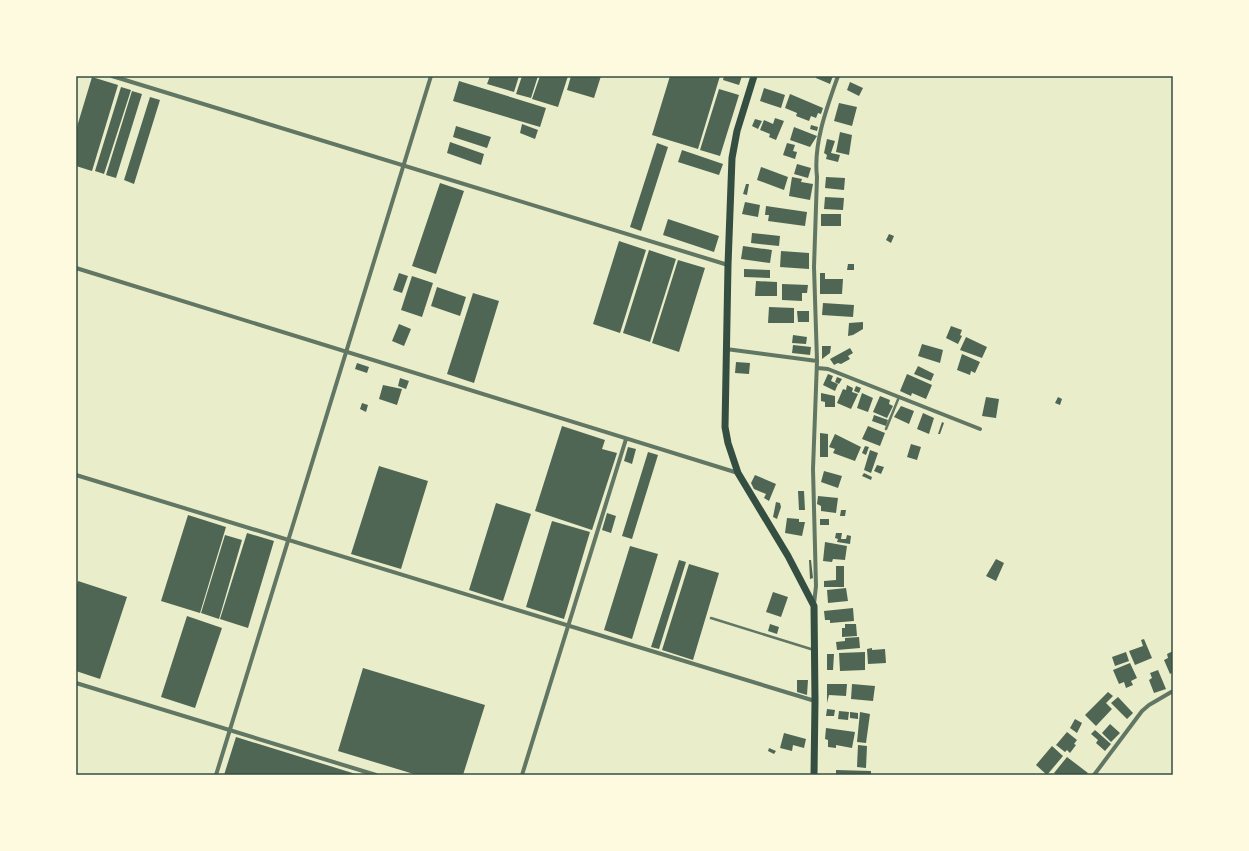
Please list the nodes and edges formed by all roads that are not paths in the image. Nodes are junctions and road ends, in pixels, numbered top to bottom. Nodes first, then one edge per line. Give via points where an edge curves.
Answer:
1 (112, 76) edge
2 (431, 76) edge
3 (754, 76) edge
4 (838, 76) edge
5 (404, 166) junction
6 (728, 265) junction
7 (76, 268) edge
8 (725, 349) junction
9 (346, 352) junction
10 (817, 361) junction
11 (817, 368) junction
12 (899, 396) junction
13 (886, 429) dead end
14 (980, 429) dead end
15 (626, 439) junction
16 (738, 473) junction
17 (76, 475) edge
18 (288, 540) junction
19 (814, 606) junction
20 (711, 618) dead end
21 (567, 625) junction
22 (815, 651) junction
23 (76, 684) edge
24 (1173, 691) edge
25 (815, 701) junction
26 (230, 731) junction
27 (216, 775) edge
28 (376, 775) edge
29 (522, 775) edge
30 (814, 775) edge
31 (1094, 775) edge

1 - 5 street
2 - 5 street
3 - 6 main road via 737,131 732,158
4 - 10 street via 824,121 816,166 814,267
5 - 6 street
5 - 9 street
6 - 8 main road
7 - 9 street
8 - 10 street
8 - 16 main road via 725,427
9 - 15 street
9 - 18 street
10 - 11 street
11 - 12 street
11 - 19 street via 813,469 816,586
12 - 13 lane
12 - 14 street
15 - 16 street
15 - 21 street
16 - 19 main road via 788,556
17 - 18 street
18 - 21 street
18 - 26 street
19 - 22 main road
20 - 22 lane
21 - 25 street
21 - 29 street
22 - 25 main road
23 - 26 street
24 - 31 street via 1142,712
25 - 30 main road
26 - 27 street
26 - 28 street

